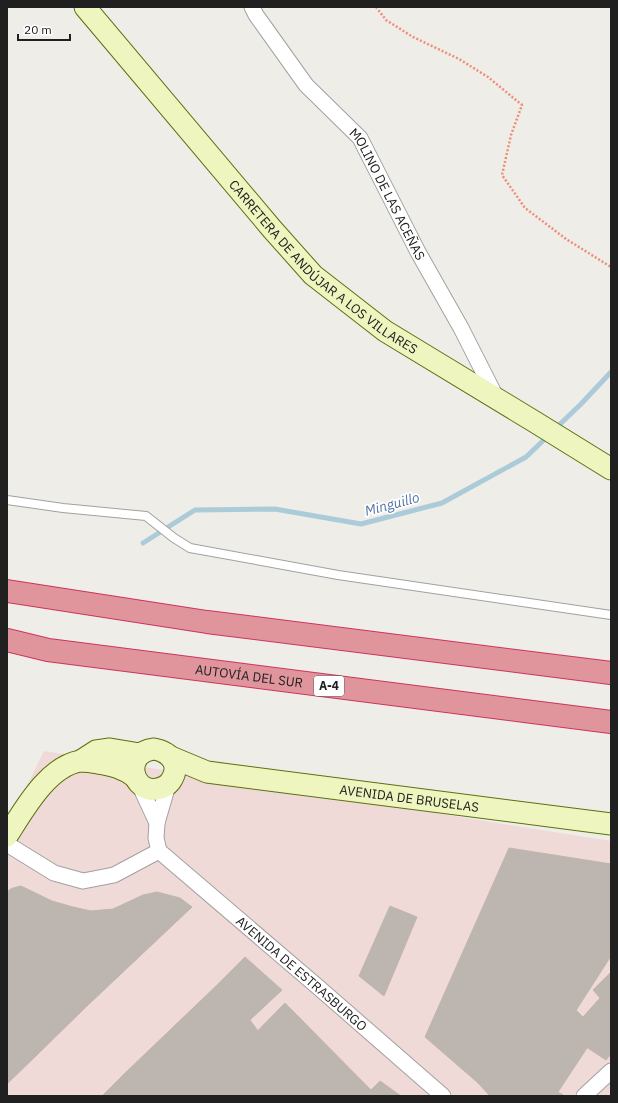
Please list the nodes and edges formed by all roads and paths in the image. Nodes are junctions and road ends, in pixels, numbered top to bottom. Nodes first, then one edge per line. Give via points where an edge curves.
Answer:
1 (86, 7) edge
2 (252, 7) edge
3 (376, 7) edge
4 (611, 268) edge
5 (498, 400) junction
6 (611, 469) edge
7 (7, 500) edge
8 (7, 591) edge
9 (611, 615) edge
10 (7, 640) edge
11 (7, 646) edge
12 (48, 650) junction
13 (611, 673) edge
14 (611, 722) edge
15 (140, 754) junction
16 (171, 757) junction
17 (81, 761) junction
18 (207, 772) junction
19 (137, 780) junction
20 (170, 782) junction
21 (157, 823) junction
22 (611, 824) edge
23 (7, 836) edge
24 (7, 844) edge
25 (159, 851) junction
26 (611, 1071) edge
27 (443, 1096) edge
28 (584, 1096) edge

1 - 5 street, CARRETERA DE ANDÚJAR A LOS VILLARES via 313,275 385,331
2 - 5 street, MOLINO DE LAS ACEÑAS via 306,84 360,138
3 - 4 path via 386,20 488,77 522,105 511,135 502,176 525,208
5 - 6 street, CARRETERA DE ANDÚJAR A LOS VILLARES
7 - 9 lane via 146,516 190,548 338,575
8 - 13 highway via 215,623
10 - 12 highway, AUTOVÍA DEL SUR / A-4
11 - 12 highway
12 - 14 highway, AUTOVÍA DEL SUR / A-4
15 - 16 street via 154,749 161,750
15 - 17 street via 110,749 96,751
15 - 19 street via 134,763
16 - 18 street, AVENIDA DE BRUSELAS
16 - 20 street via 176,772
17 - 19 street via 126,770
17 - 23 street via 66,765 52,774 28,802
18 - 20 street, AVENIDA DE BRUSELAS
18 - 22 street, AVENIDA DE BRUSELAS
19 - 20 street via 143,787 156,790
19 - 21 street
20 - 21 street
21 - 25 street via 156,838
24 - 25 street via 54,873 83,881 114,875
25 - 27 street, AVENIDA DE ESTRASBURGO
26 - 28 street

